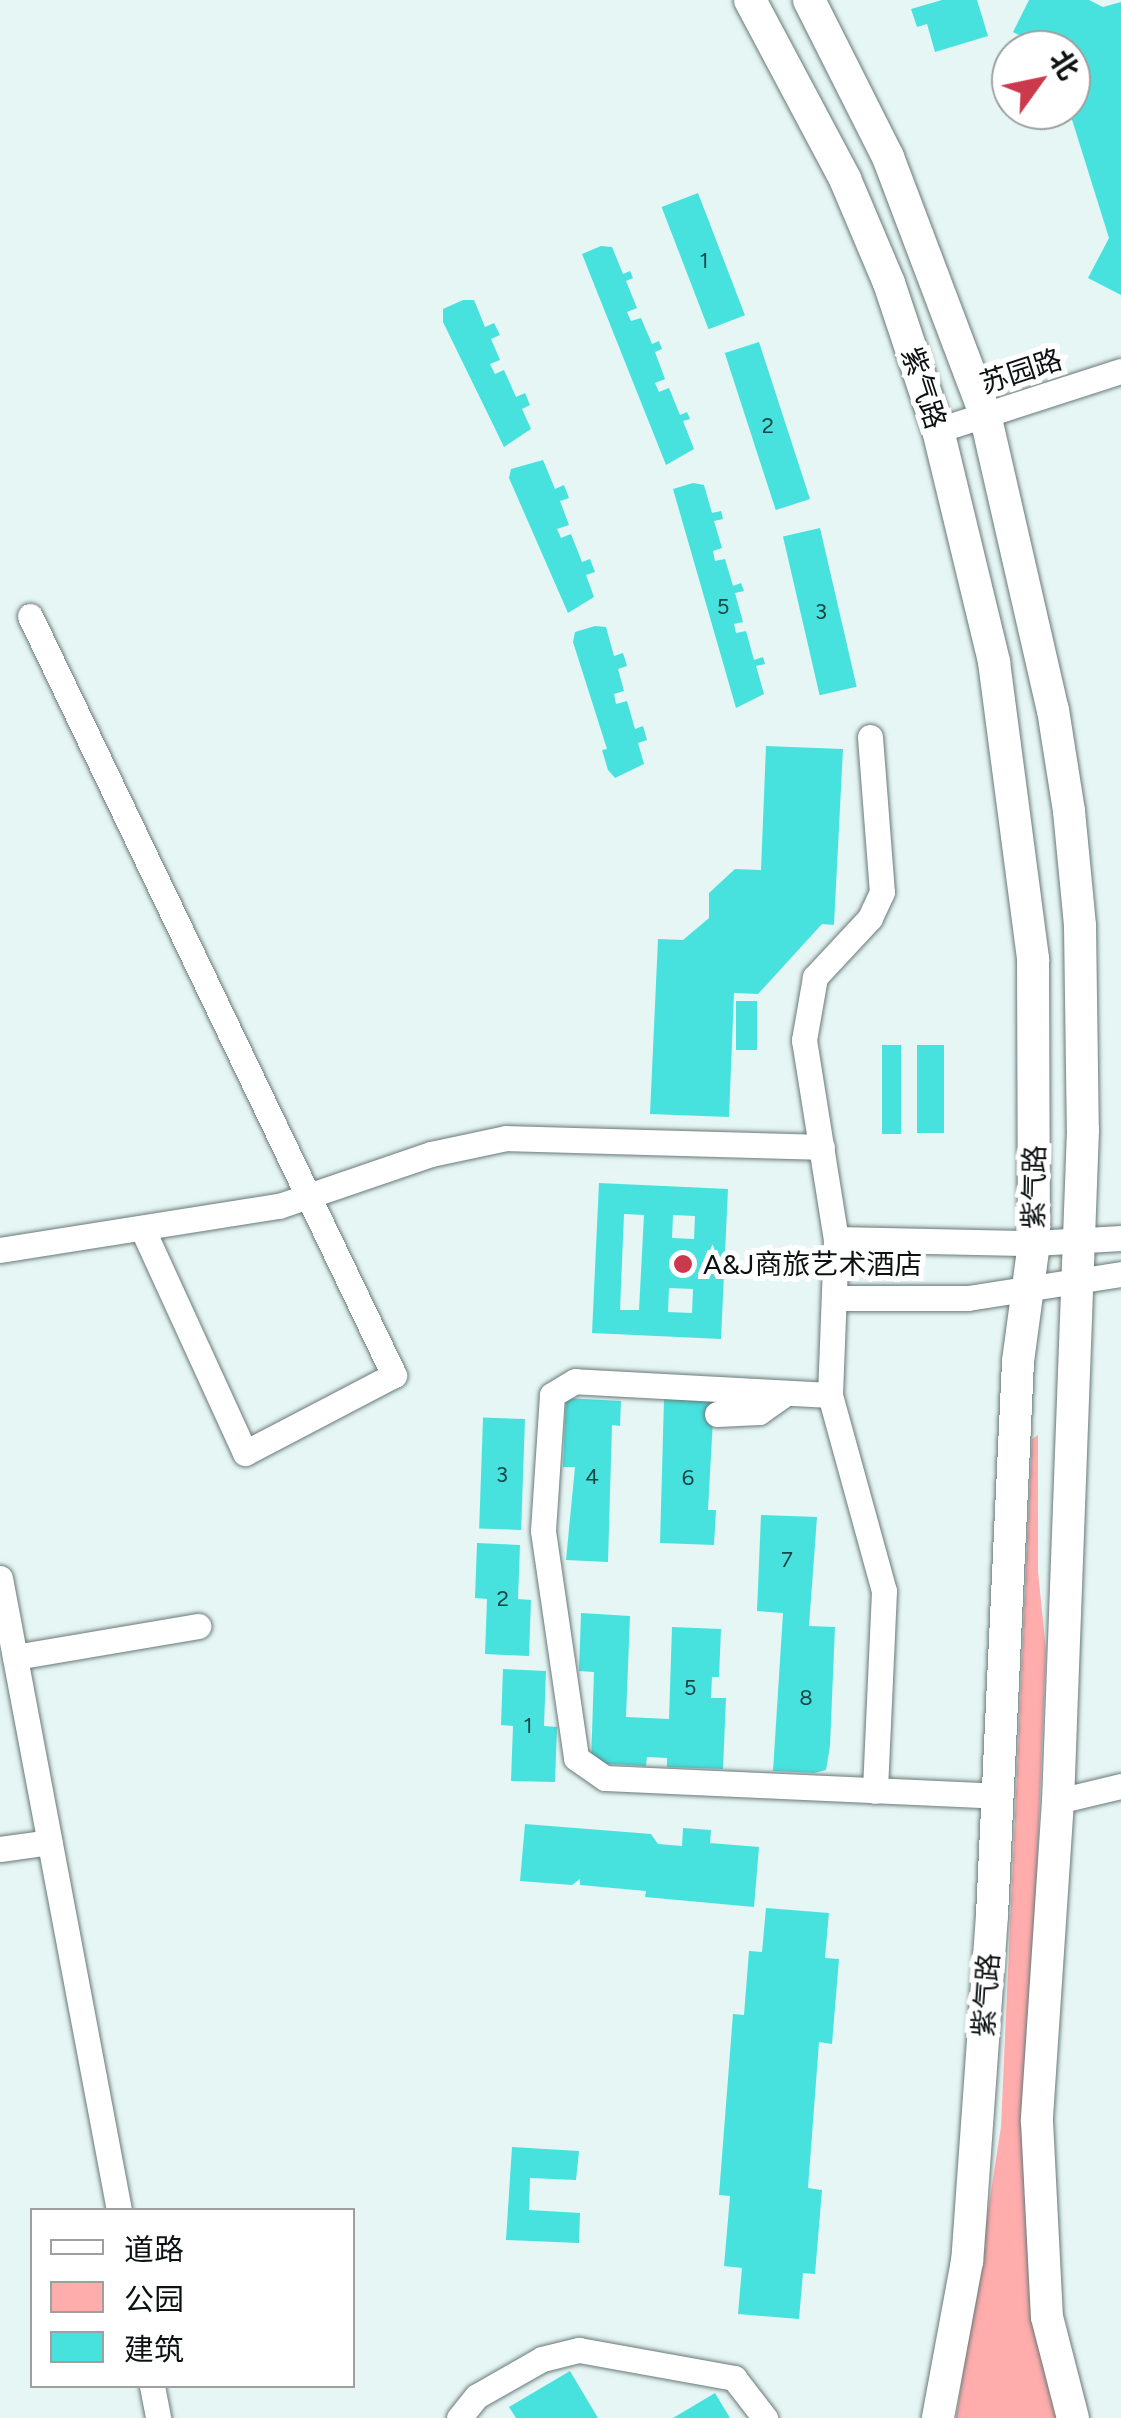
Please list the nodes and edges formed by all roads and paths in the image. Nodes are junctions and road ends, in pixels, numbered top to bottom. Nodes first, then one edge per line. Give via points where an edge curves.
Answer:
1 (750, 0) edge
2 (809, 0) edge
3 (1121, 371) edge
4 (985, 414) junction
5 (938, 430) junction
6 (30, 616) dead end
7 (870, 737) dead end
8 (1035, 1066) junction
9 (1082, 1066) junction
10 (822, 1146) junction
11 (309, 1196) junction
12 (142, 1228) junction
13 (1121, 1238) edge
14 (836, 1239) junction
15 (1080, 1242) junction
16 (1034, 1244) junction
17 (0, 1250) edge
18 (1121, 1274) edge
19 (1076, 1282) junction
20 (1027, 1292) junction
21 (835, 1298) junction
22 (786, 1393) junction
23 (830, 1395) junction
24 (717, 1414) dead end
25 (1014, 1445) junction
26 (1068, 1454) junction
27 (0, 1578) edge
28 (198, 1626) dead end
29 (15, 1657) junction
30 (1121, 1786) edge
31 (874, 1791) junction
32 (998, 1796) junction
33 (1058, 1801) junction
34 (50, 1842) junction
35 (0, 1850) edge
36 (119, 2208) edge
37 (152, 2388) edge
38 (158, 2418) edge
39 (459, 2418) edge
40 (765, 2418) edge
41 (938, 2418) edge
42 (1073, 2418) edge

1 - 5 main road, 紫气路 via 844,179 889,283
2 - 4 main road, 紫气路 via 888,156
3 - 4 street, 苏园路
4 - 5 street, 苏园路
4 - 9 main road, 紫气路 via 1053,710 1069,811 1080,926
5 - 8 main road, 紫气路 via 994,662 1033,959
6 - 11 street
7 - 10 street via 882,892 862,928 815,978 808,1002 804,1040
8 - 9 main road via 1046,1079 1061,1082
8 - 16 main road, 紫气路
9 - 15 main road, 紫气路
10 - 11 street via 506,1138 432,1154
10 - 14 street
11 - 12 street
11 - 12 street via 394,1374 245,1452
12 - 17 street
13 - 15 street
14 - 16 street
14 - 21 street
15 - 16 street
15 - 19 main road, 紫气路
16 - 20 main road, 紫气路
18 - 19 street
19 - 20 street
19 - 26 main road, 紫气路
20 - 21 street
20 - 25 main road, 紫气路
21 - 23 street
22 - 23 street
22 - 24 street via 743,1416
22 - 31 street via 575,1381 552,1396 543,1531 574,1747 583,1768 604,1778
23 - 31 street via 884,1591
25 - 26 main road via 1041,1427
25 - 32 main road, 紫气路
26 - 33 main road, 紫气路
27 - 29 street
28 - 29 street
29 - 34 street
30 - 33 street
31 - 32 street
32 - 41 main road, 紫气路 via 967,2261
33 - 42 main road, 紫气路 via 1036,2121 1038,2222 1047,2317
34 - 35 street
34 - 36 street
37 - 38 street
39 - 40 street via 478,2396 542,2359 578,2350 734,2378

